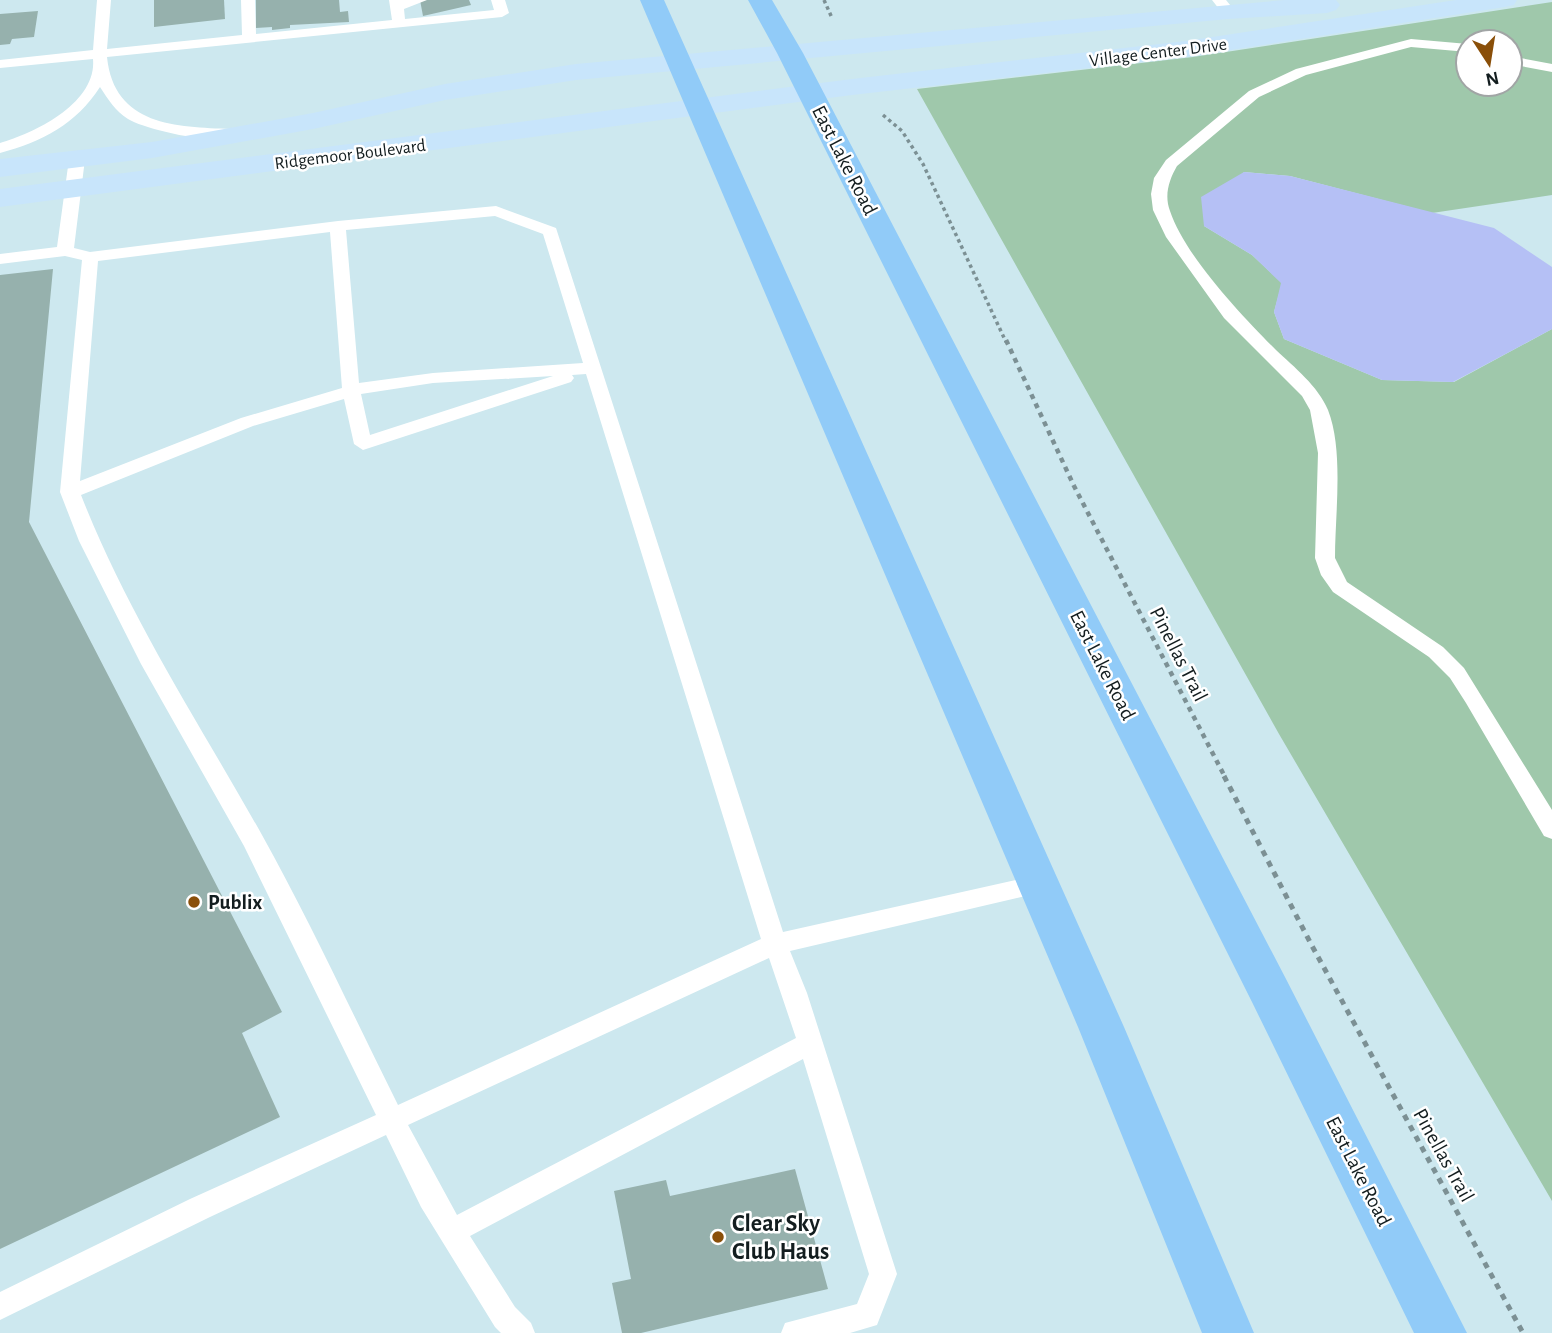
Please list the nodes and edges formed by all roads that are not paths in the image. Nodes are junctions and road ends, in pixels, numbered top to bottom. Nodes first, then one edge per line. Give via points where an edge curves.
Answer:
1 (104, 0) edge
2 (248, 0) edge
3 (420, 0) edge
4 (498, 0) edge
5 (652, 0) edge
6 (761, 0) edge
7 (1420, 0) edge
8 (1505, 0) edge
9 (396, 3) edge
10 (1224, 6) edge
11 (399, 24) junction
12 (249, 38) junction
13 (1454, 47) edge
14 (790, 53) junction
15 (100, 60) junction
16 (680, 63) junction
17 (1524, 63) edge
18 (0, 64) edge
19 (1552, 68) edge
20 (810, 93) junction
21 (699, 107) junction
22 (244, 134) junction
23 (0, 148) edge
24 (77, 159) junction
25 (0, 168) edge
26 (73, 189) junction
27 (0, 198) edge
28 (338, 226) junction
29 (65, 251) junction
30 (90, 257) junction
31 (0, 259) edge
32 (594, 368) junction
33 (351, 391) junction
34 (70, 492) junction
35 (1552, 830) edge
36 (1038, 884) junction
37 (775, 944) junction
38 (810, 1043) junction
39 (393, 1120) junction
40 (452, 1231) junction
41 (0, 1306) edge
42 (521, 1333) edge
43 (795, 1333) edge
44 (1228, 1333) edge
45 (1441, 1333) edge

1 - 15 lane
2 - 12 lane
3 - 9 lane
4 - 11 lane via 502,13
5 - 16 main road
6 - 14 main road, East Lake Road
7 - 10 street, Village Center Drive
8 - 20 street, Village Center Drive via 1186,49
9 - 11 lane
10 - 14 street, Village Center Drive
11 - 12 lane via 267,32
12 - 15 lane
13 - 35 lane via 1411,43 1384,48 1301,72 1254,94 1176,157 1162,178 1161,210 1203,281 1309,393 1319,410 1327,453 1325,558 1331,575 1340,587 1436,652 1457,673
14 - 16 street, Ridgemoor Boulevard
14 - 20 main road, East Lake Road
15 - 18 lane
15 - 22 lane via 112,97 132,116 167,129
15 - 23 lane via 94,86 74,113 44,133
16 - 21 main road
16 - 22 street, Ridgemoor Boulevard via 497,83
17 - 19 lane
20 - 21 street, Ridgemoor Boulevard
20 - 45 main road, East Lake Road
21 - 26 street, Ridgemoor Boulevard
21 - 36 main road
22 - 24 street, Ridgemoor Boulevard
24 - 25 street, Ridgemoor Boulevard
24 - 26 lane
26 - 27 street, Ridgemoor Boulevard
26 - 29 lane
28 - 30 lane
28 - 32 lane via 496,211 550,231
28 - 33 lane
29 - 30 lane
29 - 31 lane
30 - 34 lane
32 - 33 lane via 433,378
32 - 33 lane via 363,444
32 - 37 lane
33 - 34 lane via 247,422
34 - 39 lane via 89,541 151,664 254,842
36 - 37 lane
36 - 44 main road
37 - 38 lane
37 - 39 lane
38 - 40 lane
38 - 43 lane via 883,1274 867,1315
39 - 40 lane
39 - 41 lane
40 - 42 lane via 505,1317

